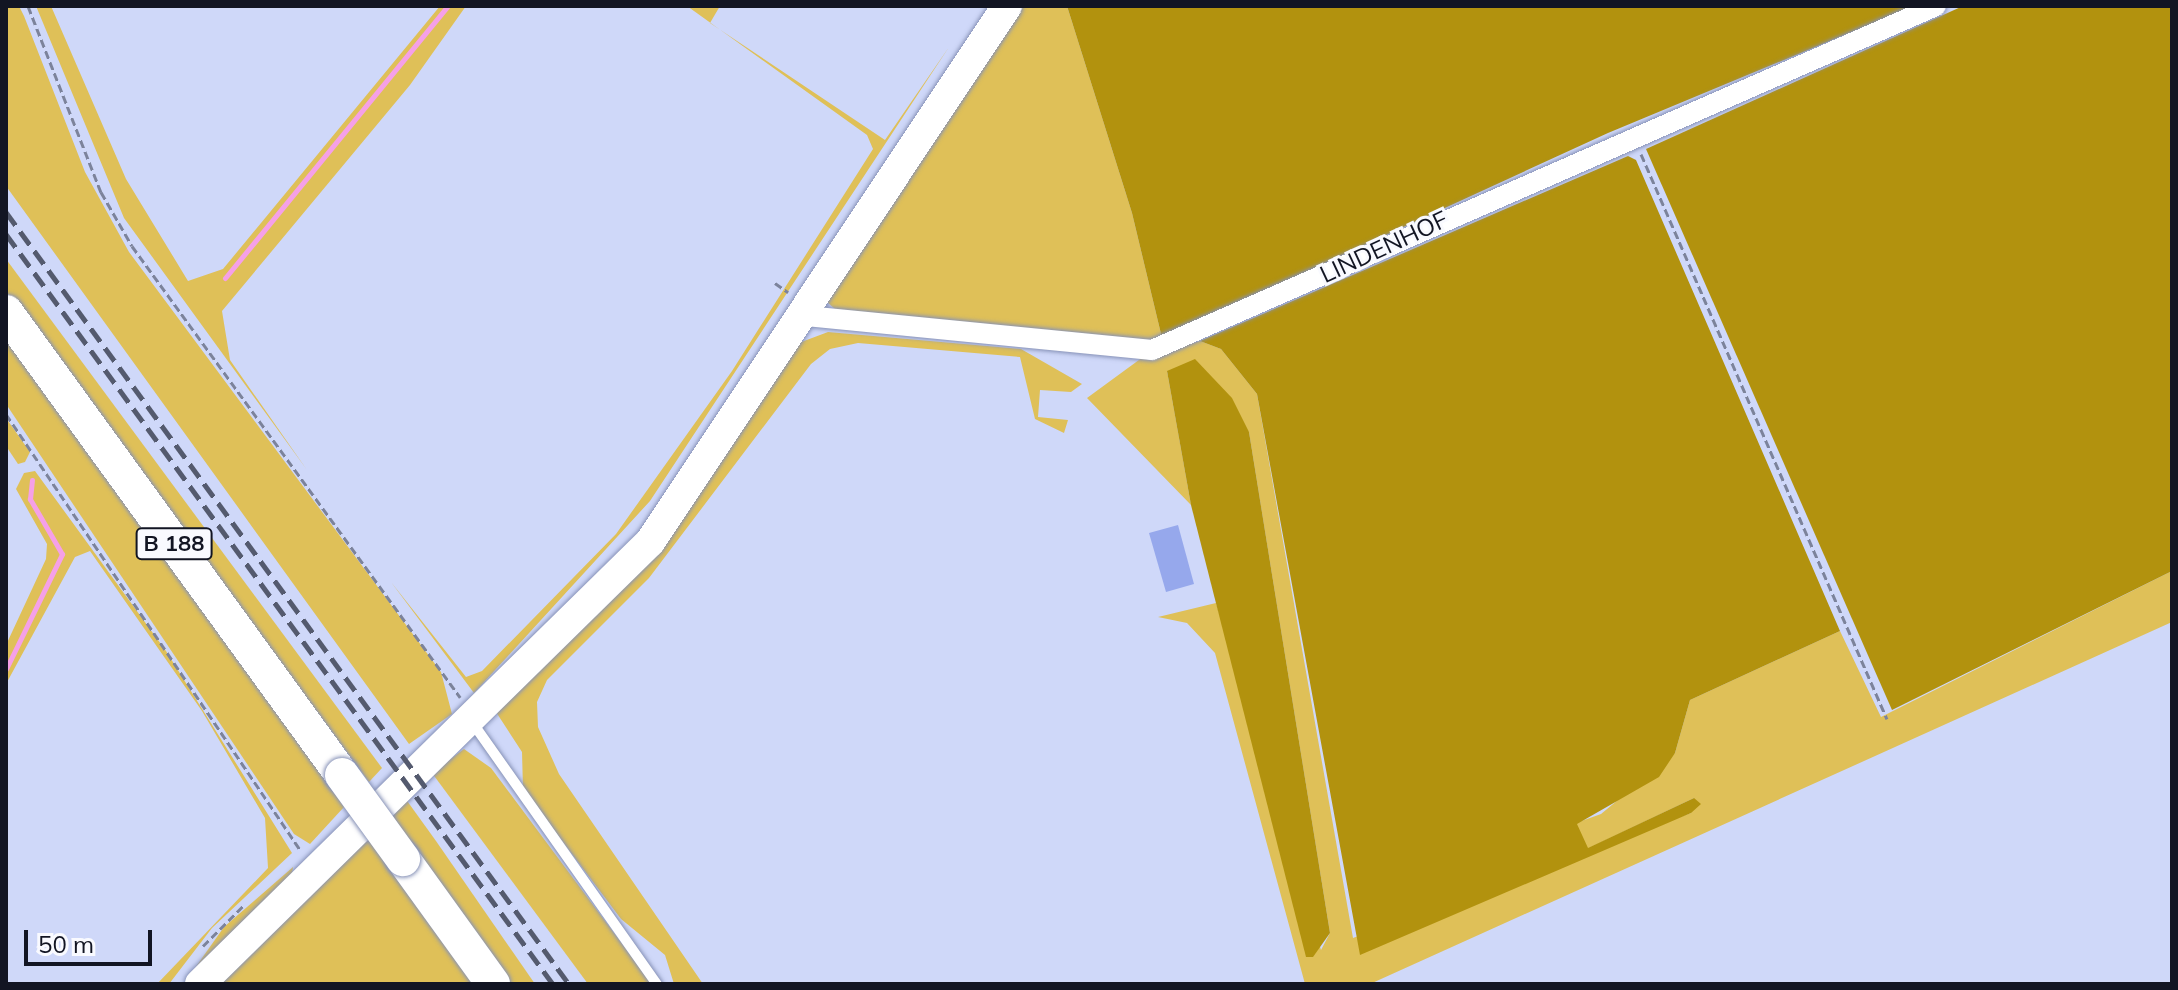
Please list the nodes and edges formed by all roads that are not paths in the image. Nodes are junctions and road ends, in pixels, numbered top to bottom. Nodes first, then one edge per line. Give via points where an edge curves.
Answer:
1 (1007, 6) edge
2 (1936, 6) edge
3 (799, 306) junction
4 (6, 312) edge
5 (472, 722) junction
6 (200, 984) edge
7 (493, 984) edge
8 (657, 984) edge

1 - 3 main road
2 - 3 street, LINDENHOF via 1152,350
3 - 5 main road via 650,542
4 - 7 highway, B 188, bridge
5 - 6 main road via 306,859
5 - 8 lane

